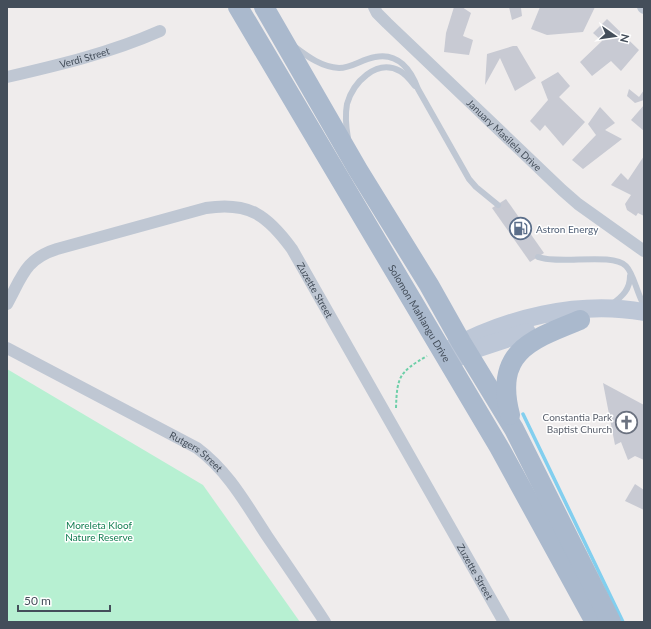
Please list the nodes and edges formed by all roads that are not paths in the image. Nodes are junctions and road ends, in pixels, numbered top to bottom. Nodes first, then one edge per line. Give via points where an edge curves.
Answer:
1 (238, 7) edge
2 (264, 7) edge
3 (374, 7) edge
4 (278, 30) junction
5 (160, 31) dead end
6 (7, 77) edge
7 (418, 89) junction
8 (358, 170) junction
9 (498, 205) dead end
10 (644, 252) edge
11 (538, 257) dead end
12 (630, 272) junction
13 (7, 304) edge
14 (644, 305) edge
15 (606, 308) junction
16 (644, 312) edge
17 (580, 320) junction
18 (644, 321) edge
19 (464, 347) junction
20 (7, 348) edge
21 (445, 354) junction
22 (514, 429) junction
23 (325, 622) edge
24 (504, 622) edge
25 (595, 622) edge
26 (611, 622) edge

1 - 21 main road, Solomon Mahlangu Drive
2 - 4 main road, Solomon Mahlangu Drive
3 - 10 street, January Masilela Drive via 387,23 562,190
4 - 7 lane via 309,57 325,66 340,68 375,57 398,60 412,74
4 - 8 main road, Solomon Mahlangu Drive
5 - 6 street, Verdi Street via 91,57
7 - 8 lane via 401,72 393,68 374,71 361,79 353,89 347,105 346,124 352,155
7 - 9 lane via 469,179
8 - 19 main road, Solomon Mahlangu Drive
11 - 12 lane via 552,260 613,260 626,266
12 - 14 lane
12 - 15 lane via 625,294
13 - 24 street, Zuzette Street via 29,264 51,250 222,206 238,207 261,216 273,225 292,249
15 - 16 main road
15 - 19 main road via 534,317 491,330
17 - 18 main road
17 - 19 main road via 545,326
17 - 22 main road via 536,339 522,348 512,361 505,390
19 - 21 main road
19 - 22 main road, Solomon Mahlangu Drive
20 - 23 street, Rutgers Street via 197,448 212,459 245,502
21 - 25 main road, Solomon Mahlangu Drive
22 - 26 main road, Solomon Mahlangu Drive

